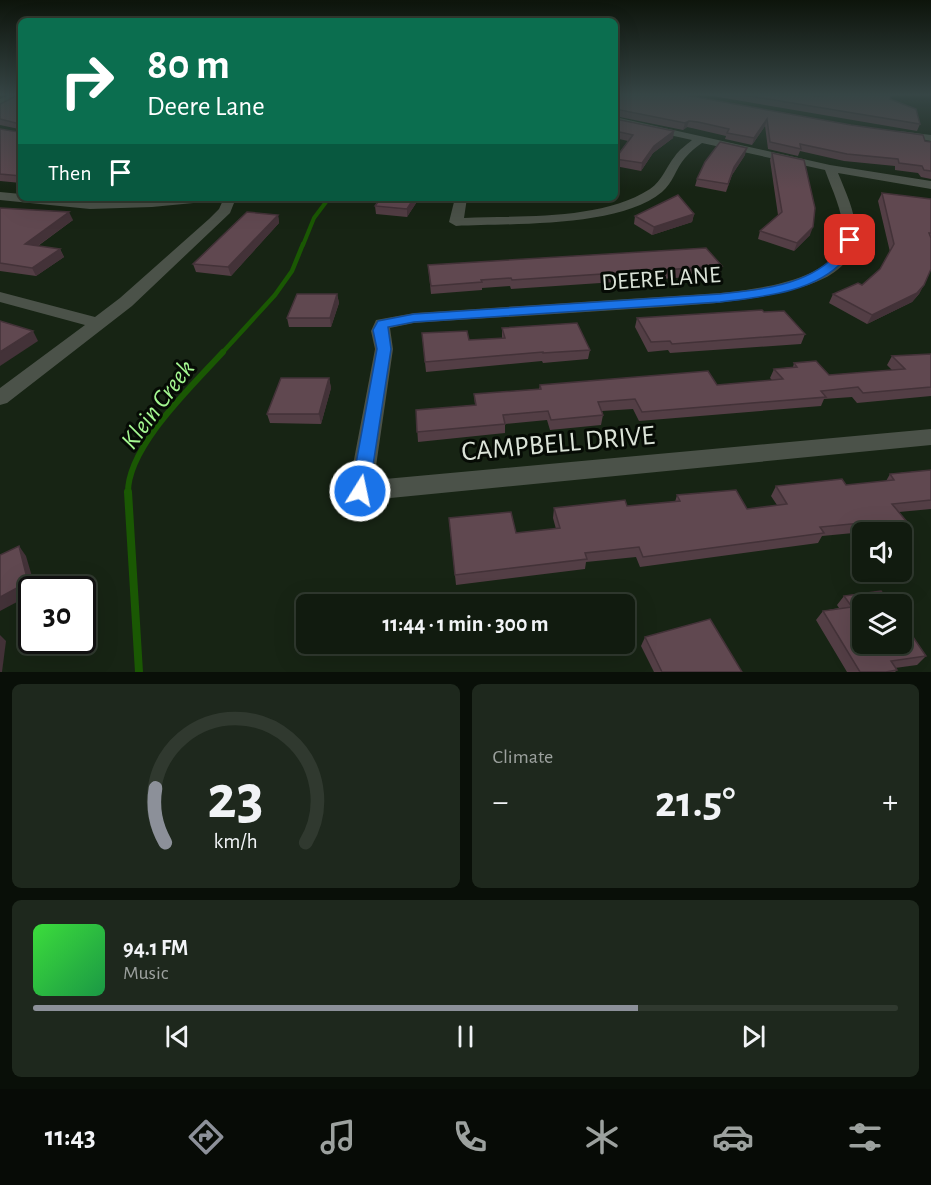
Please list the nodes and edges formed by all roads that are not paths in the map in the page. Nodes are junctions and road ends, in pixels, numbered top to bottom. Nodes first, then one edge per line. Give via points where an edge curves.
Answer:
1 (643, 126) edge
2 (895, 134) edge
3 (931, 138) edge
4 (700, 139) junction
5 (831, 168) junction
6 (931, 185) edge
7 (0, 196) edge
8 (18, 198) edge
9 (50, 201) edge
10 (173, 201) edge
11 (229, 201) edge
12 (460, 201) edge
13 (0, 297) edge
14 (99, 323) junction
15 (382, 324) joint
16 (0, 398) edge
17 (931, 437) edge

1 - 4 street
2 - 3 street
4 - 5 street
4 - 12 street via 681,155 656,190 615,208 571,215 456,222
5 - 6 street
5 - 15 street, DEERE LANE via 850,240 832,265 793,285 720,298 414,318
7 - 8 street
9 - 10 street via 90,205
11 - 14 street via 214,222
13 - 14 street
14 - 16 street
15 - 17 street, CAMPBELL DRIVE via 384,349 360,491

